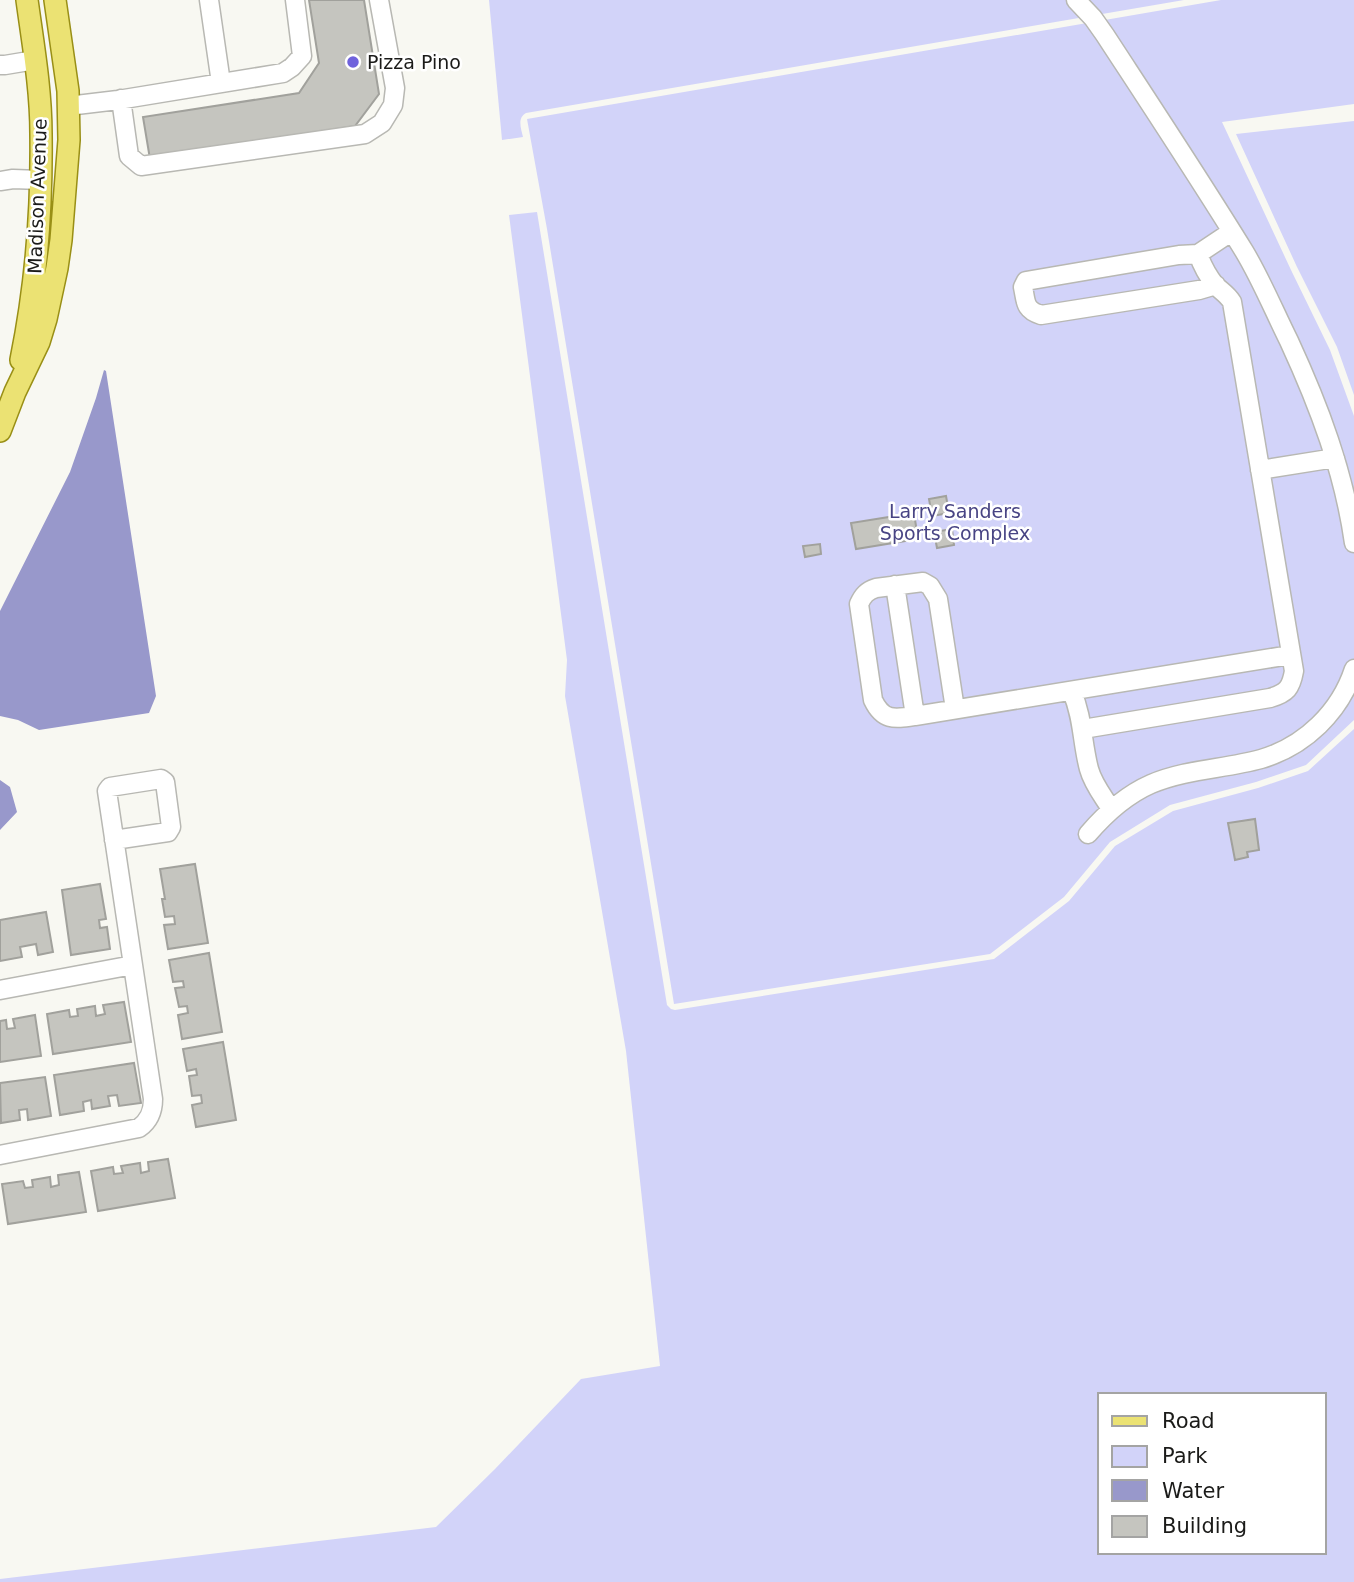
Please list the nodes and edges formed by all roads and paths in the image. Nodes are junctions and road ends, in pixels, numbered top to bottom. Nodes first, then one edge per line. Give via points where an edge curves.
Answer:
1 (27, 0) edge
2 (55, 0) edge
3 (209, 0) edge
4 (295, 0) edge
5 (379, 0) edge
6 (1076, 0) edge
7 (35, 60) junction
8 (0, 65) edge
9 (221, 83) junction
10 (121, 99) junction
11 (68, 106) junction
12 (40, 180) junction
13 (0, 181) edge
14 (1231, 232) junction
15 (1198, 254) junction
16 (1216, 285) junction
17 (15, 392) junction
18 (0, 431) edge
19 (1335, 458) junction
20 (1260, 470) junction
21 (1354, 543) edge
22 (895, 586) junction
23 (1290, 655) junction
24 (1354, 669) edge
25 (1072, 692) junction
26 (955, 709) junction
27 (915, 716) junction
28 (1083, 729) junction
29 (1111, 809) junction
30 (1088, 834) dead end
31 (114, 840) dead end
32 (133, 965) junction
33 (0, 990) edge
34 (0, 1155) edge

1 - 7 main road, Madison Avenue
2 - 11 main road, Madison Avenue
3 - 9 street
4 - 9 street via 302,56 283,73
5 - 10 street via 395,88 393,104 382,123 365,134 141,166 129,156
6 - 14 street via 1105,35
7 - 8 street
7 - 12 main road, Madison Avenue
9 - 10 street
10 - 11 street
11 - 17 main road, Madison Avenue via 67,180 57,268 47,319
12 - 13 street
12 - 17 main road, Madison Avenue via 33,288
14 - 15 street
14 - 19 street via 1262,284 1308,381
15 - 16 street
15 - 16 street via 1026,281 1027,307 1041,315
16 - 20 street via 1232,302
17 - 18 main road, Madison Avenue
19 - 20 street
19 - 21 street
20 - 23 street
22 - 26 street via 923,582 938,599
22 - 27 street
22 - 27 street via 869,591 859,604 873,700 890,718
23 - 25 street
23 - 28 street via 1292,682 1279,695
24 - 29 street via 1322,724 1293,745 1260,759 1172,776 1131,794
25 - 26 street
25 - 28 street
26 - 27 street
28 - 29 street via 1089,769
29 - 30 street
31 - 32 street
32 - 33 street
32 - 34 street via 153,1100 144,1124 132,1131

